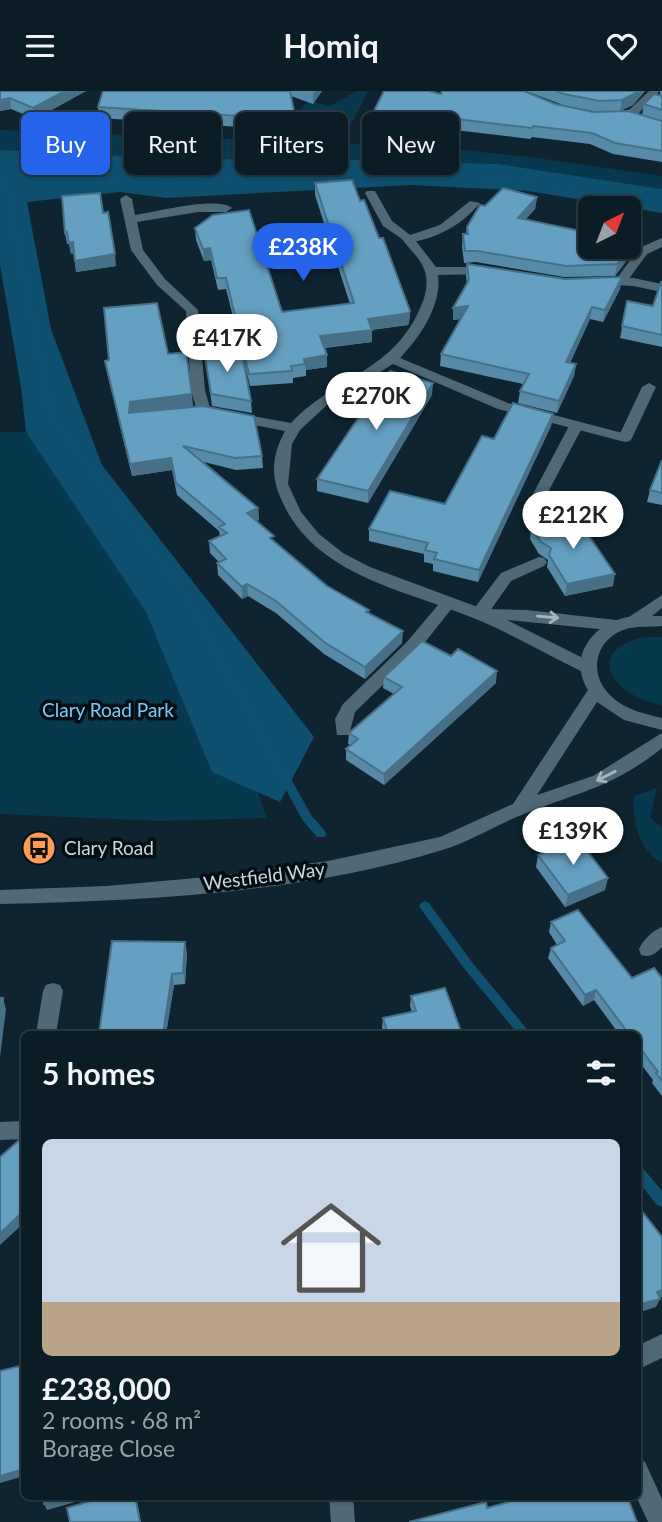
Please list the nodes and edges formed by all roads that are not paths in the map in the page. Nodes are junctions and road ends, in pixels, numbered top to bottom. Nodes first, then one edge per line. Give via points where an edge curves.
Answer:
1 (651, 95) edge
2 (662, 102) edge
3 (598, 115) edge
4 (624, 115) junction
5 (637, 120) edge
6 (371, 193) dead end
7 (127, 198) dead end
8 (474, 203) dead end
9 (226, 208) dead end
10 (130, 219) junction
11 (408, 239) junction
12 (662, 242) edge
13 (432, 271) junction
14 (499, 272) edge
15 (621, 281) junction
16 (582, 282) edge
17 (662, 288) edge
18 (391, 359) junction
19 (649, 387) dead end
20 (576, 426) junction
21 (293, 428) junction
22 (530, 513) dead end
23 (539, 562) dead end
24 (662, 600) edge
25 (448, 603) junction
26 (480, 614) junction
27 (662, 621) edge
28 (627, 623) junction
29 (587, 667) junction
30 (596, 690) junction
31 (662, 724) edge
32 (343, 731) dead end
33 (662, 739) edge
34 (519, 809) junction
35 (0, 897) edge
36 (53, 992) dead end
37 (46, 1031) edge
38 (21, 1130) edge
39 (0, 1131) edge
40 (662, 1345) edge
41 (641, 1357) edge
42 (641, 1479) edge
43 (341, 1500) edge
44 (343, 1522) edge
45 (660, 1522) edge

1 - 2 street
1 - 4 street via 634,112
3 - 4 street
4 - 5 street
6 - 11 street via 387,223
7 - 10 street
8 - 11 street via 444,230
9 - 10 street
10 - 21 street via 136,250 161,282 192,310 198,412
11 - 13 street
12 - 15 street via 643,251
13 - 14 street
13 - 18 street via 427,310
15 - 16 street
15 - 17 street
18 - 20 street via 503,406
18 - 21 street via 312,409
19 - 20 street via 625,438
20 - 22 street
21 - 25 street via 281,454 280,481 300,523 328,551 355,568
23 - 26 street via 506,577
24 - 28 street
25 - 26 street
25 - 32 street via 412,647 349,708
26 -> 28 street
26 - 29 street
27 - 28 street
28 - 29 street via 596,641 587,656
29 - 30 street
30 - 31 street via 622,713
30 - 34 street, Westfield Way
33 -> 34 street, Westfield Way via 610,775
34 - 35 street, Westfield Way via 465,836 344,865 234,881
36 - 37 street
38 - 39 street
40 - 41 street
42 - 45 street
43 - 44 street

